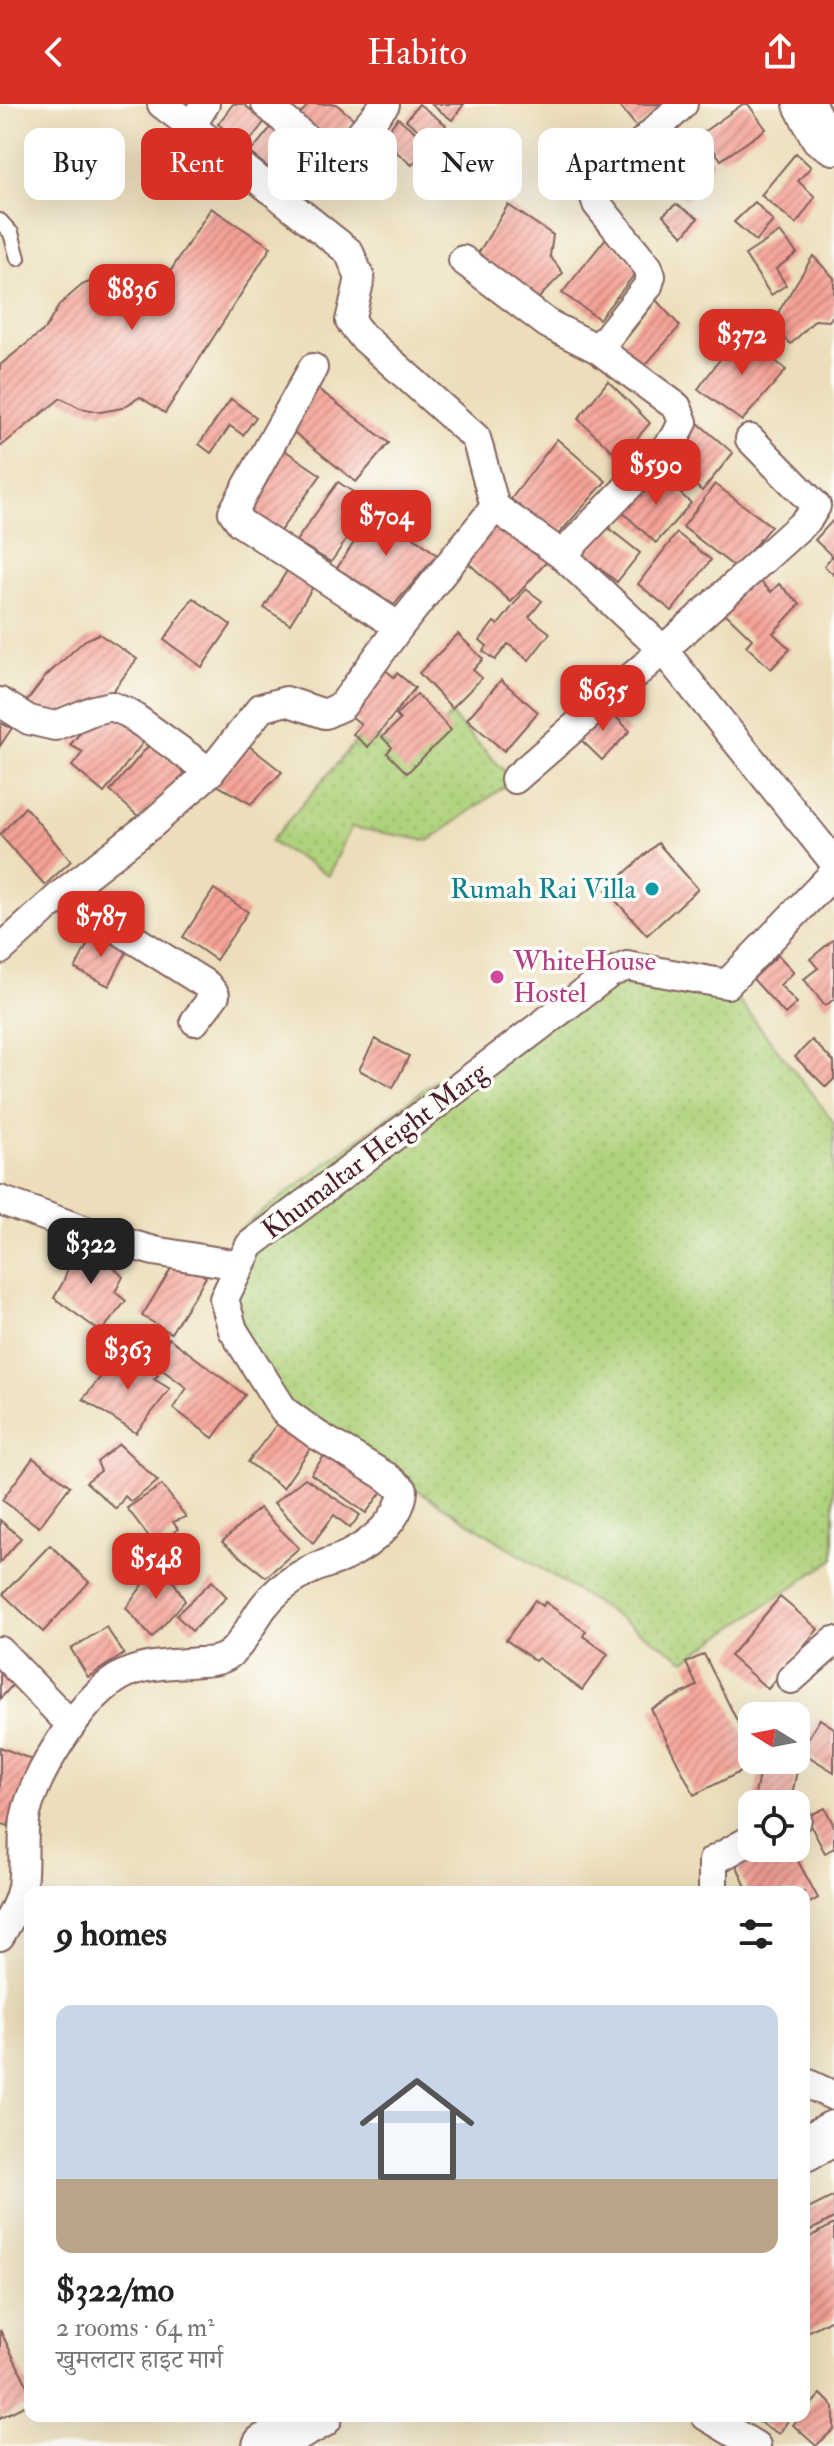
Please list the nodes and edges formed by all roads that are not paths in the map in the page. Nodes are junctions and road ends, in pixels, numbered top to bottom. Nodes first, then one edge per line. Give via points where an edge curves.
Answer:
1 (162, 104) edge
2 (266, 104) edge
3 (385, 104) edge
4 (683, 104) edge
5 (804, 104) edge
6 (198, 115) edge
7 (834, 144) edge
8 (0, 221) edge
9 (18, 258) dead end
10 (463, 260) dead end
11 (598, 349) junction
12 (313, 368) dead end
13 (750, 439) dead end
14 (825, 498) edge
15 (495, 507) junction
16 (562, 555) junction
17 (399, 627) junction
18 (663, 650) junction
19 (0, 702) edge
20 (210, 772) junction
21 (515, 779) dead end
22 (834, 862) edge
23 (834, 873) edge
24 (62, 894) junction
25 (0, 950) edge
26 (195, 1021) dead end
27 (0, 1200) edge
28 (238, 1265) junction
29 (834, 1641) edge
30 (0, 1651) edge
31 (791, 1679) dead end
32 (71, 1725) junction
33 (738, 1847) edge
34 (713, 1886) edge
35 (0, 1936) edge
36 (810, 2085) edge
37 (834, 2096) edge
38 (834, 2133) edge
39 (810, 2146) edge
40 (716, 2422) edge
41 (313, 2425) edge
42 (265, 2446) edge
43 (756, 2446) edge

1 - 6 street
2 - 3 street via 335,164
4 - 11 street via 598,184 594,194 651,276
5 - 7 main road via 821,136
6 - 15 street via 349,252 360,278 350,321 476,438
8 - 9 lane via 11,233
10 - 11 street via 548,324
11 - 16 street via 677,407 683,422 675,438
12 - 17 street via 233,512 241,523
13 - 14 street
14 - 18 street
15 - 16 street
15 - 17 street
16 - 18 street
17 - 20 street via 342,706 325,714 286,701 261,708
18 - 21 street
18 - 22 street
19 - 20 street via 29,720 55,726 111,706
20 - 24 street
23 - 28 street, Khumaltar Height Marg via 727,984 627,966 610,973 250,1245
24 - 25 street
24 - 26 street via 207,985 215,995
27 - 28 street via 154,1251
28 - 32 street, Khumaltar Height Marg via 224,1299 233,1330 284,1411 387,1477 403,1490 402,1501 390,1524 348,1555 303,1573 279,1590 223,1659 142,1667 95,1696
29 - 31 street
30 - 32 street
32 - 35 street, Khumaltar Height Marg via 26,1817 22,1887
33 - 34 street via 713,1861
36 - 37 street
38 - 39 main road
40 - 43 street
41 - 42 main road

